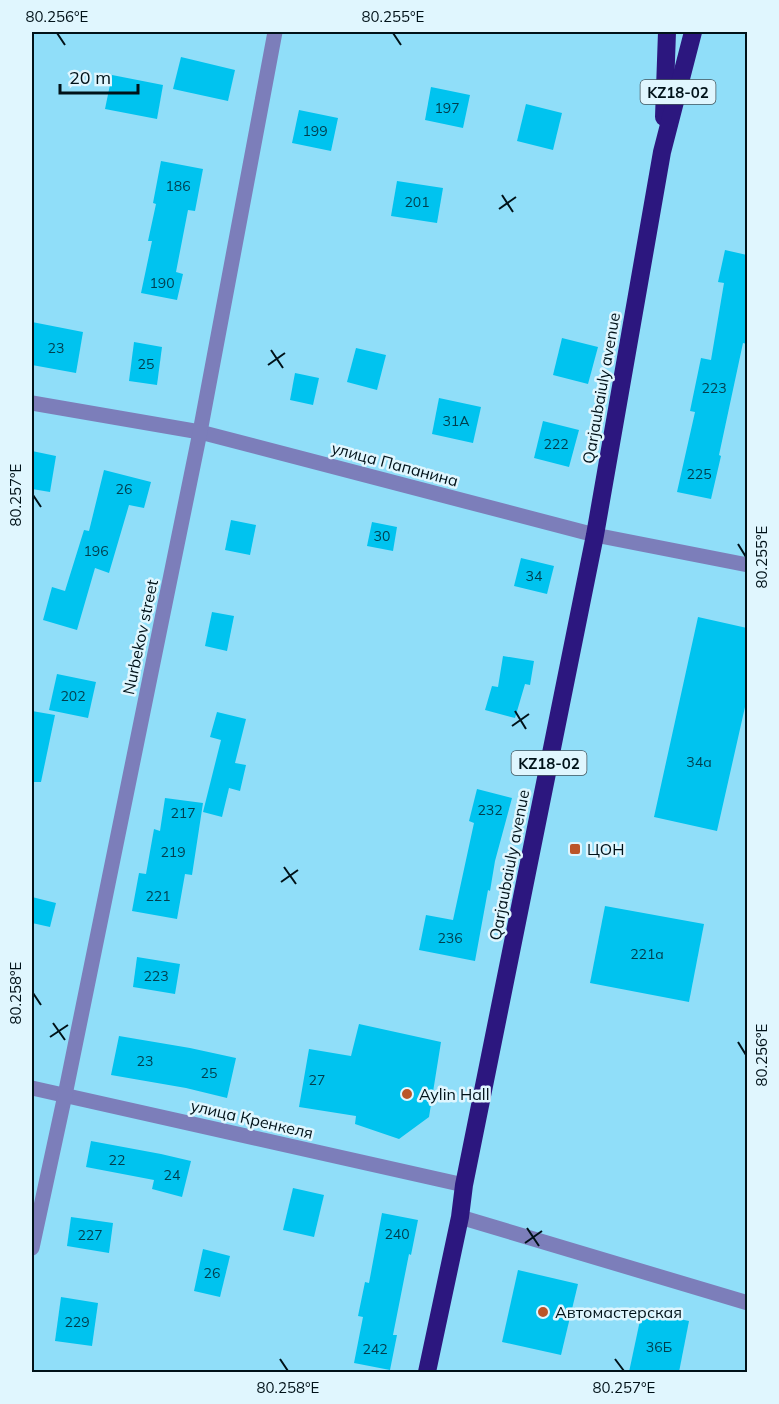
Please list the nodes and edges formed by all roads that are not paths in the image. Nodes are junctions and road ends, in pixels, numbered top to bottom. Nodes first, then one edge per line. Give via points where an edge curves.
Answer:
1 (275, 32) edge
2 (667, 32) edge
3 (693, 32) edge
4 (662, 152) junction
5 (32, 403) edge
6 (201, 432) junction
7 (595, 535) junction
8 (747, 566) edge
9 (32, 1088) edge
10 (65, 1095) junction
11 (464, 1185) junction
12 (460, 1217) junction
13 (32, 1248) edge
14 (747, 1304) edge
15 (427, 1372) edge

1 - 6 street, Nurbekov street
2 - 4 highway, Qarjaubaiuly avenue / KZ18-02
3 - 4 highway, Qarjaubaiuly avenue / KZ18-02
4 - 7 highway, Qarjaubaiuly avenue / KZ18-02
5 - 6 street, улица Папанина
6 - 7 street, улица Папанина
6 - 10 street, Nurbekov street
7 - 8 street, улица Папанина
7 - 11 highway, Qarjaubaiuly avenue / KZ18-02
9 - 10 street, улица Кренкеля
10 - 11 street, улица Кренкеля
10 - 13 street, Nurbekov street
11 - 12 highway, Qarjaubaiuly avenue / KZ18-02
12 - 14 street
12 - 15 highway, Qarjaubaiuly avenue / KZ18-02

